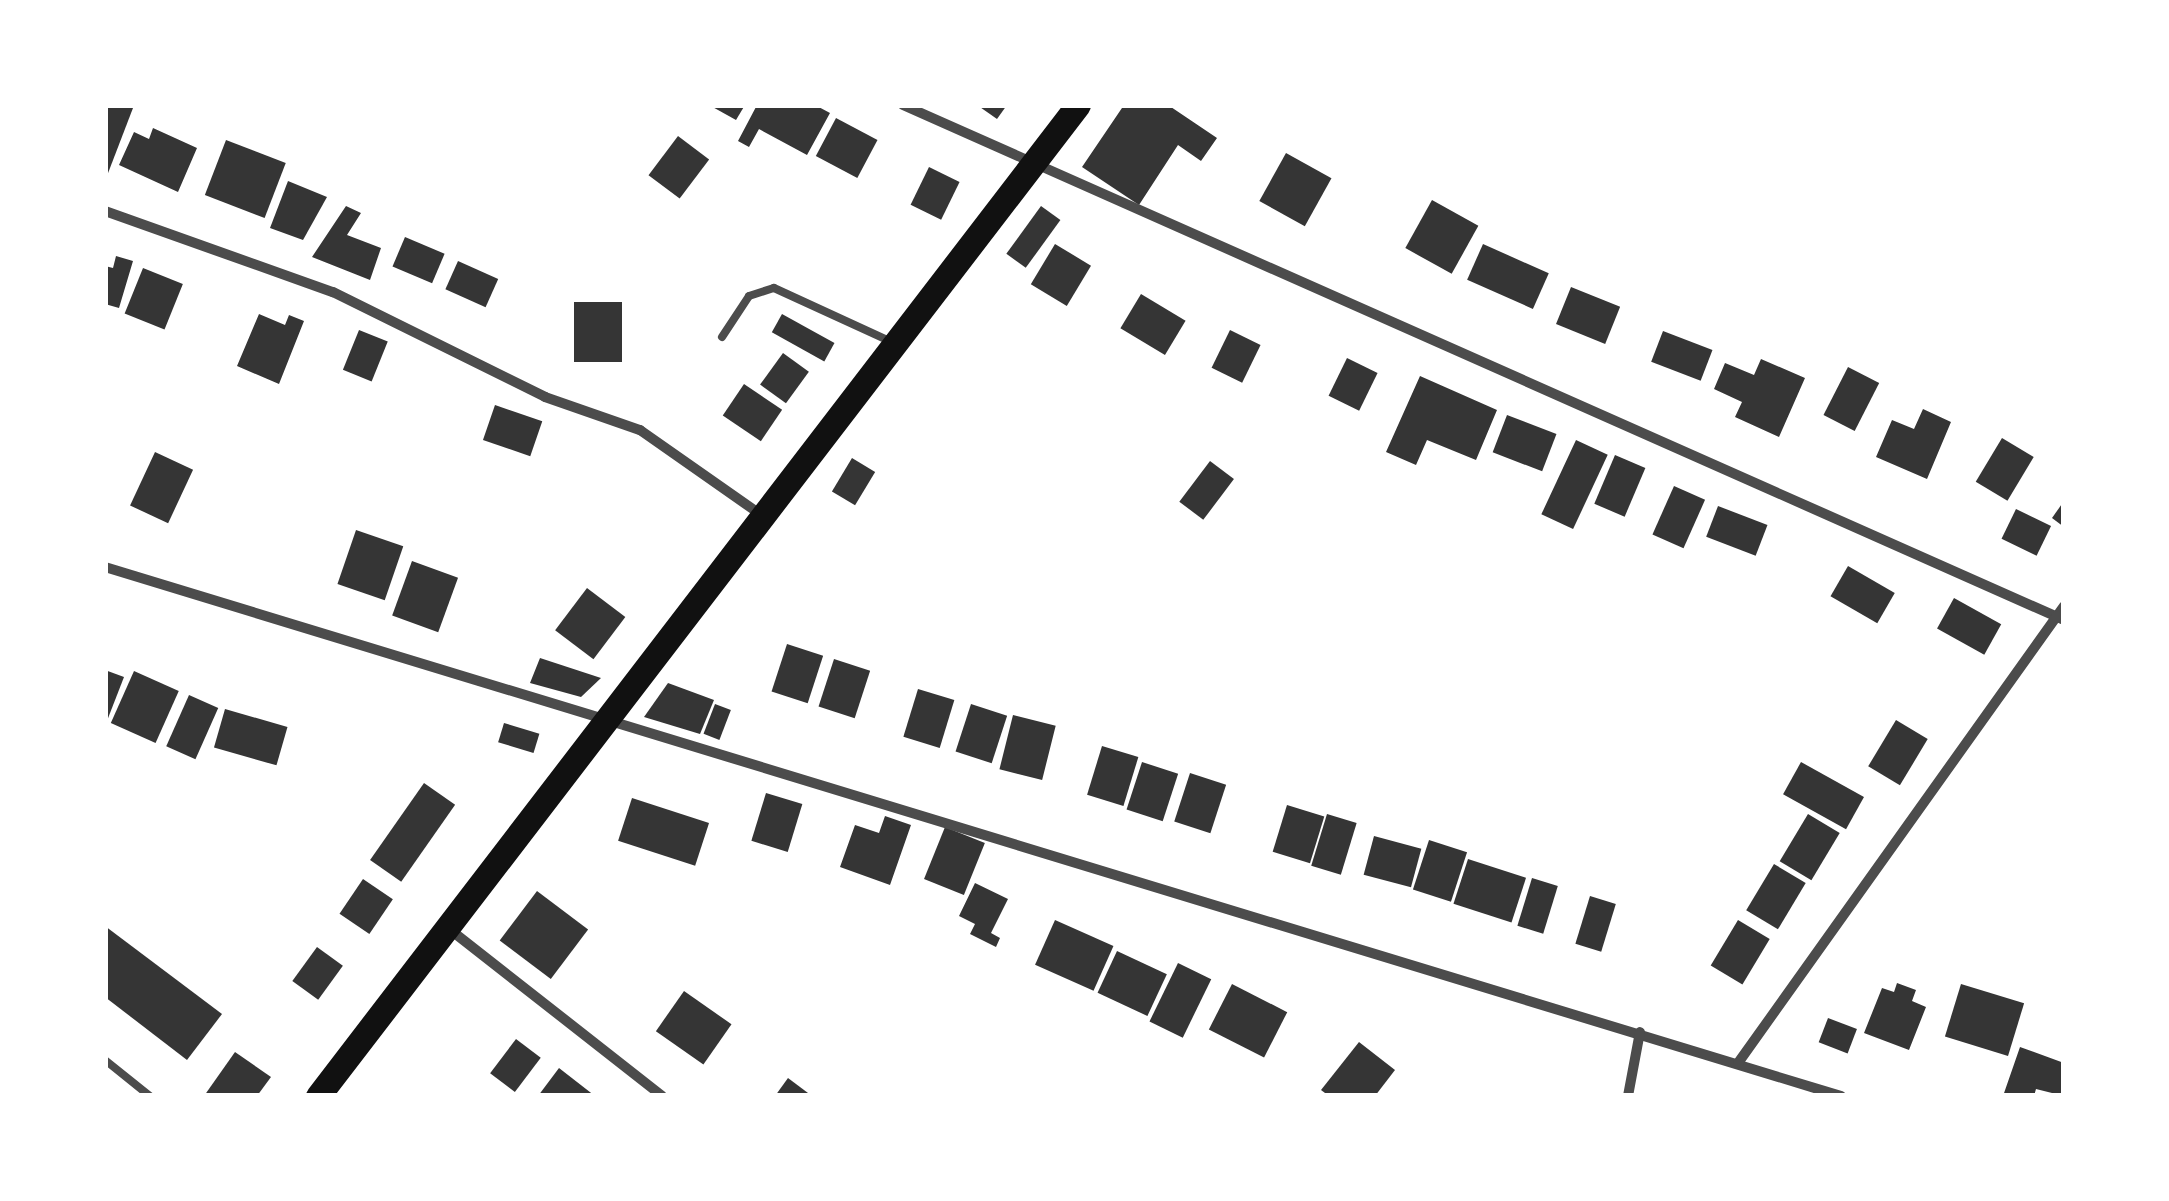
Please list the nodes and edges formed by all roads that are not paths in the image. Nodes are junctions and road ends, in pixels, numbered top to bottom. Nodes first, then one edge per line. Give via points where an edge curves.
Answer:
1 (904, 105) edge
2 (1078, 105) edge
3 (1034, 161) junction
4 (105, 211) edge
5 (722, 337) dead end
6 (894, 343) junction
7 (761, 515) junction
8 (105, 566) edge
9 (2064, 606) edge
10 (2060, 618) edge
11 (604, 718) junction
12 (448, 927) junction
13 (1640, 1032) junction
14 (105, 1060) edge
15 (1738, 1063) junction
16 (150, 1096) edge
17 (318, 1096) edge
18 (662, 1096) edge
19 (1628, 1096) edge
20 (1841, 1096) edge

1 - 3 street
2 - 3 main road
3 - 6 main road
3 - 10 street
4 - 7 street via 333,292 545,397 640,430
5 - 6 lane via 749,296 774,288
6 - 7 main road
7 - 11 main road
8 - 11 street
9 - 10 street
10 - 15 street
11 - 12 main road
11 - 13 street
12 - 17 main road
12 - 18 street
13 - 15 street
13 - 19 street
14 - 16 lane
15 - 20 street

